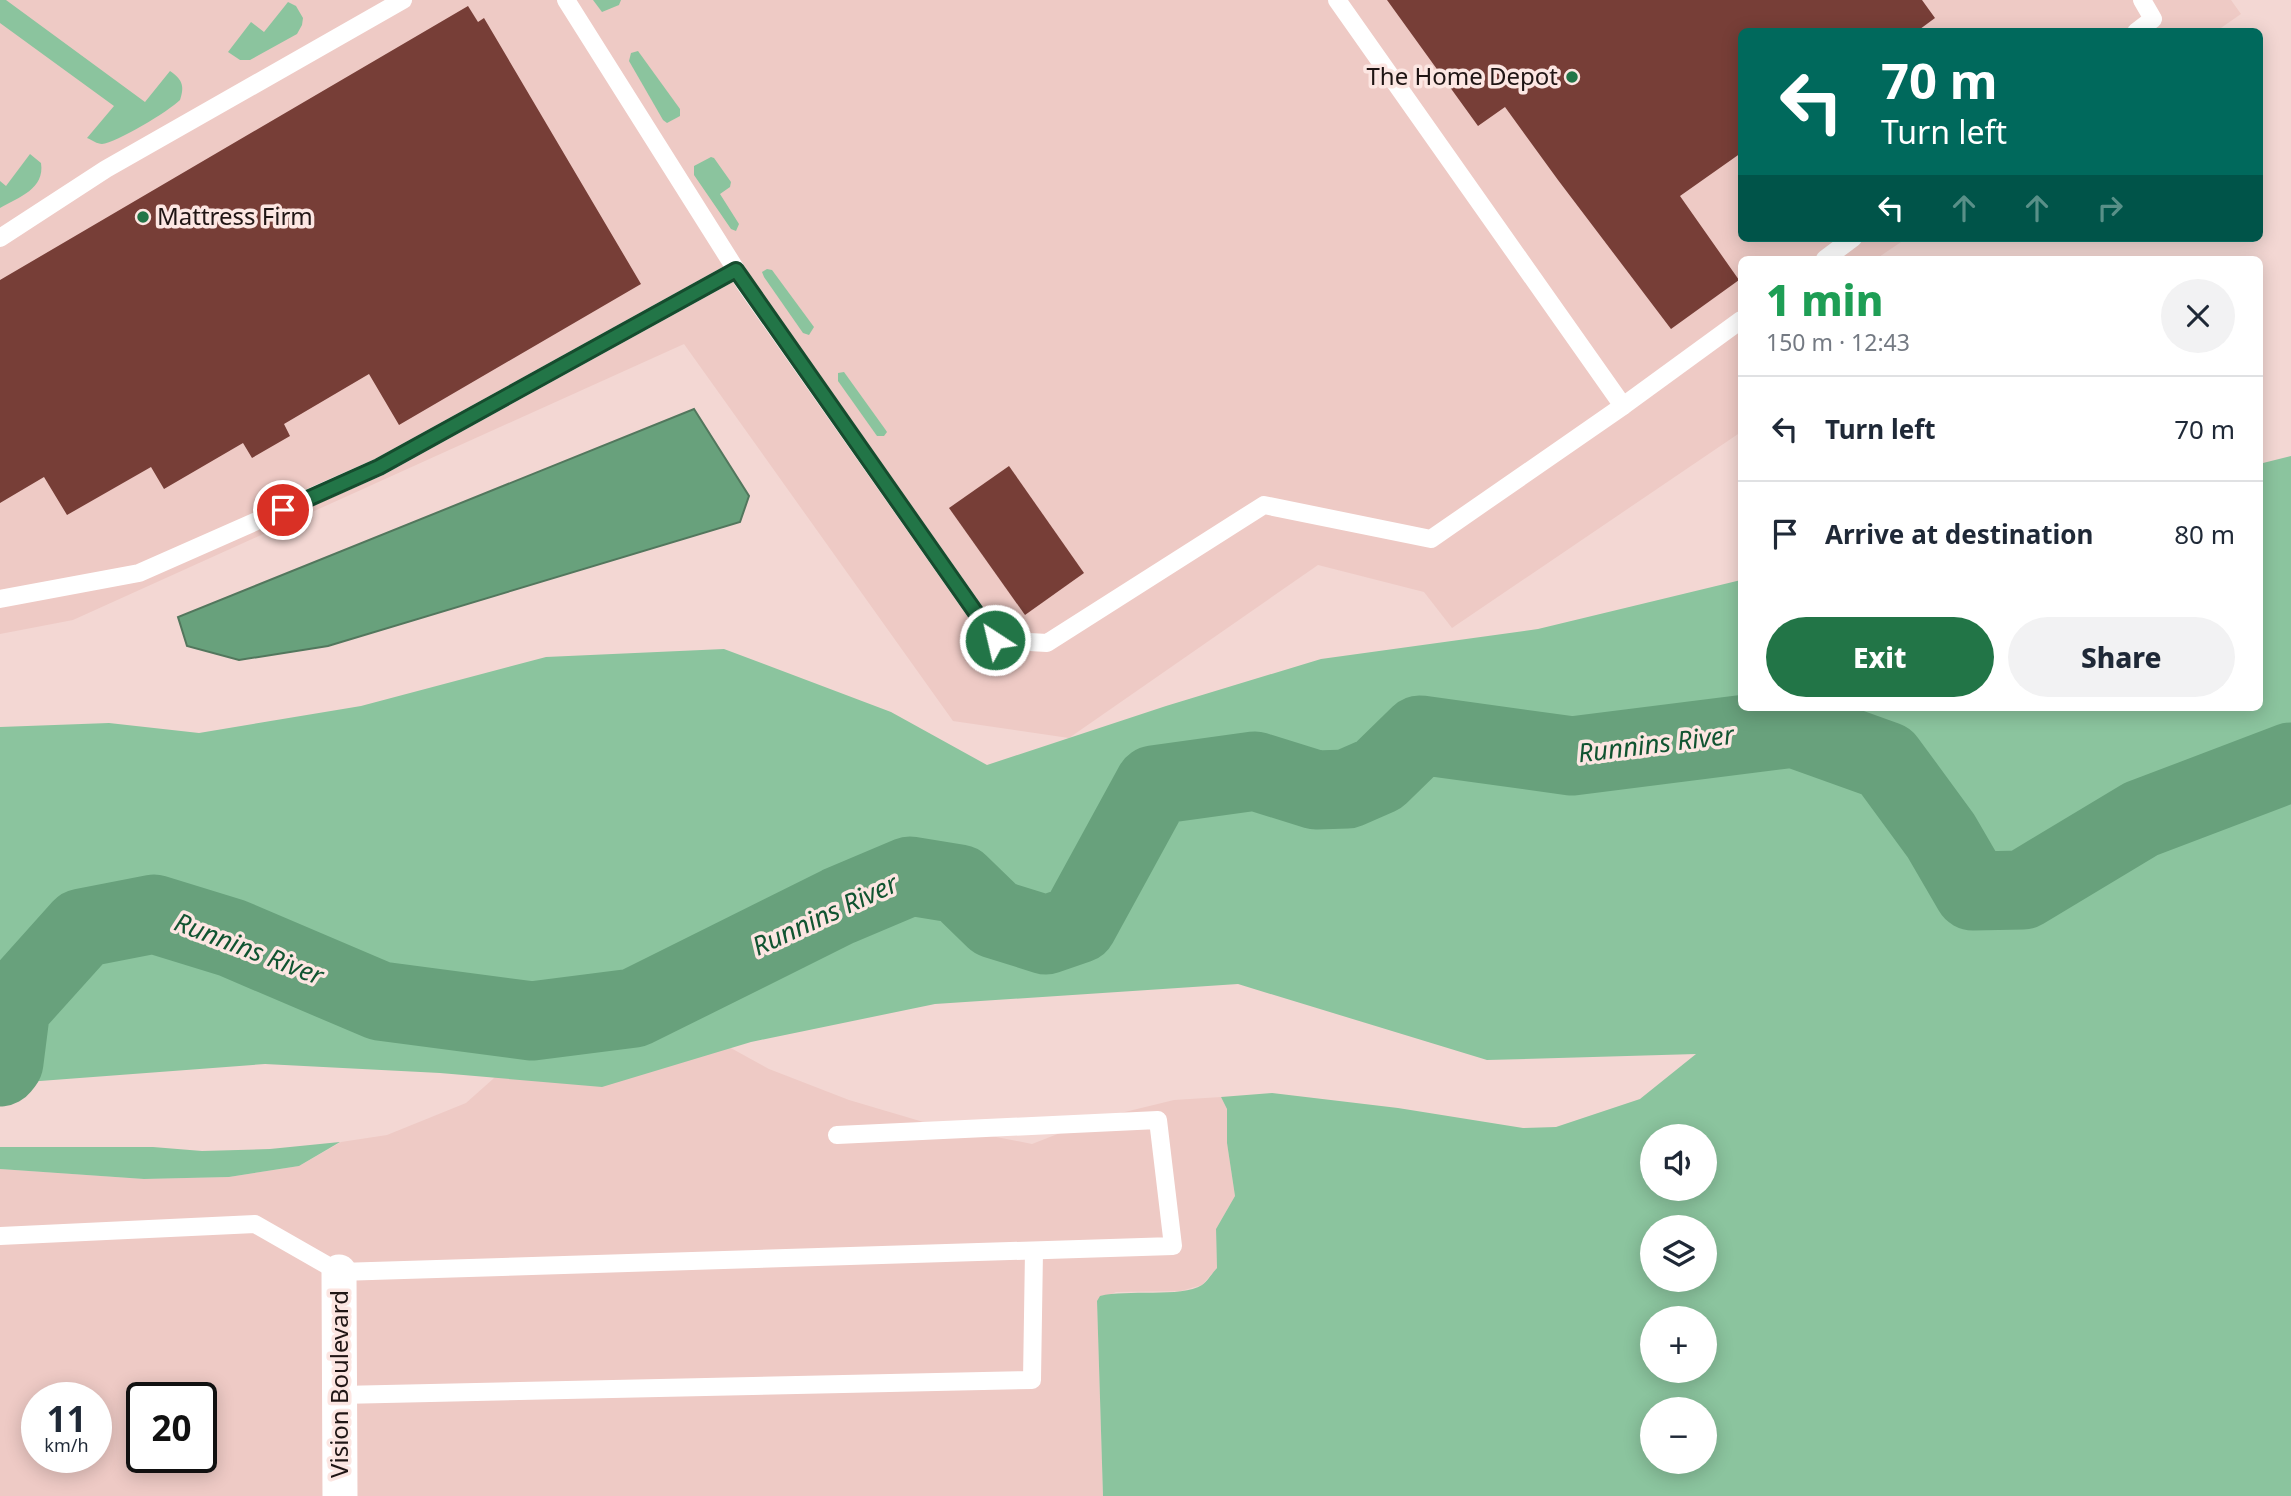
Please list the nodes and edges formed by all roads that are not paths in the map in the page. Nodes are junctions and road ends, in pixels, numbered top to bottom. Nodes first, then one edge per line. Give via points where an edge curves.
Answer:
1 (403, 0) edge
2 (566, 0) edge
3 (1338, 0) edge
4 (2142, 0) edge
5 (2141, 28) edge
6 (0, 238) edge
7 (1848, 242) edge
8 (1829, 256) edge
9 (736, 270) junction
10 (1738, 322) edge
11 (1623, 406) junction
12 (0, 598) edge
13 (837, 1135) dead end
14 (0, 1236) edge
15 (1034, 1251) junction
16 (339, 1272) junction
17 (340, 1395) junction
18 (340, 1496) edge

1 - 6 lane via 106,169
2 - 9 lane
3 - 11 lane
4 - 5 lane via 2153,19
7 - 8 lane
9 - 11 lane via 995,640 1047,643 1264,505 1431,539
9 - 12 lane via 379,467 139,573
10 - 11 lane
13 - 15 lane via 1158,1120 1173,1246
14 - 16 lane via 255,1224
15 - 16 lane
15 - 17 lane via 1032,1380
16 - 17 street, Vision Boulevard
17 - 18 street, Vision Boulevard

